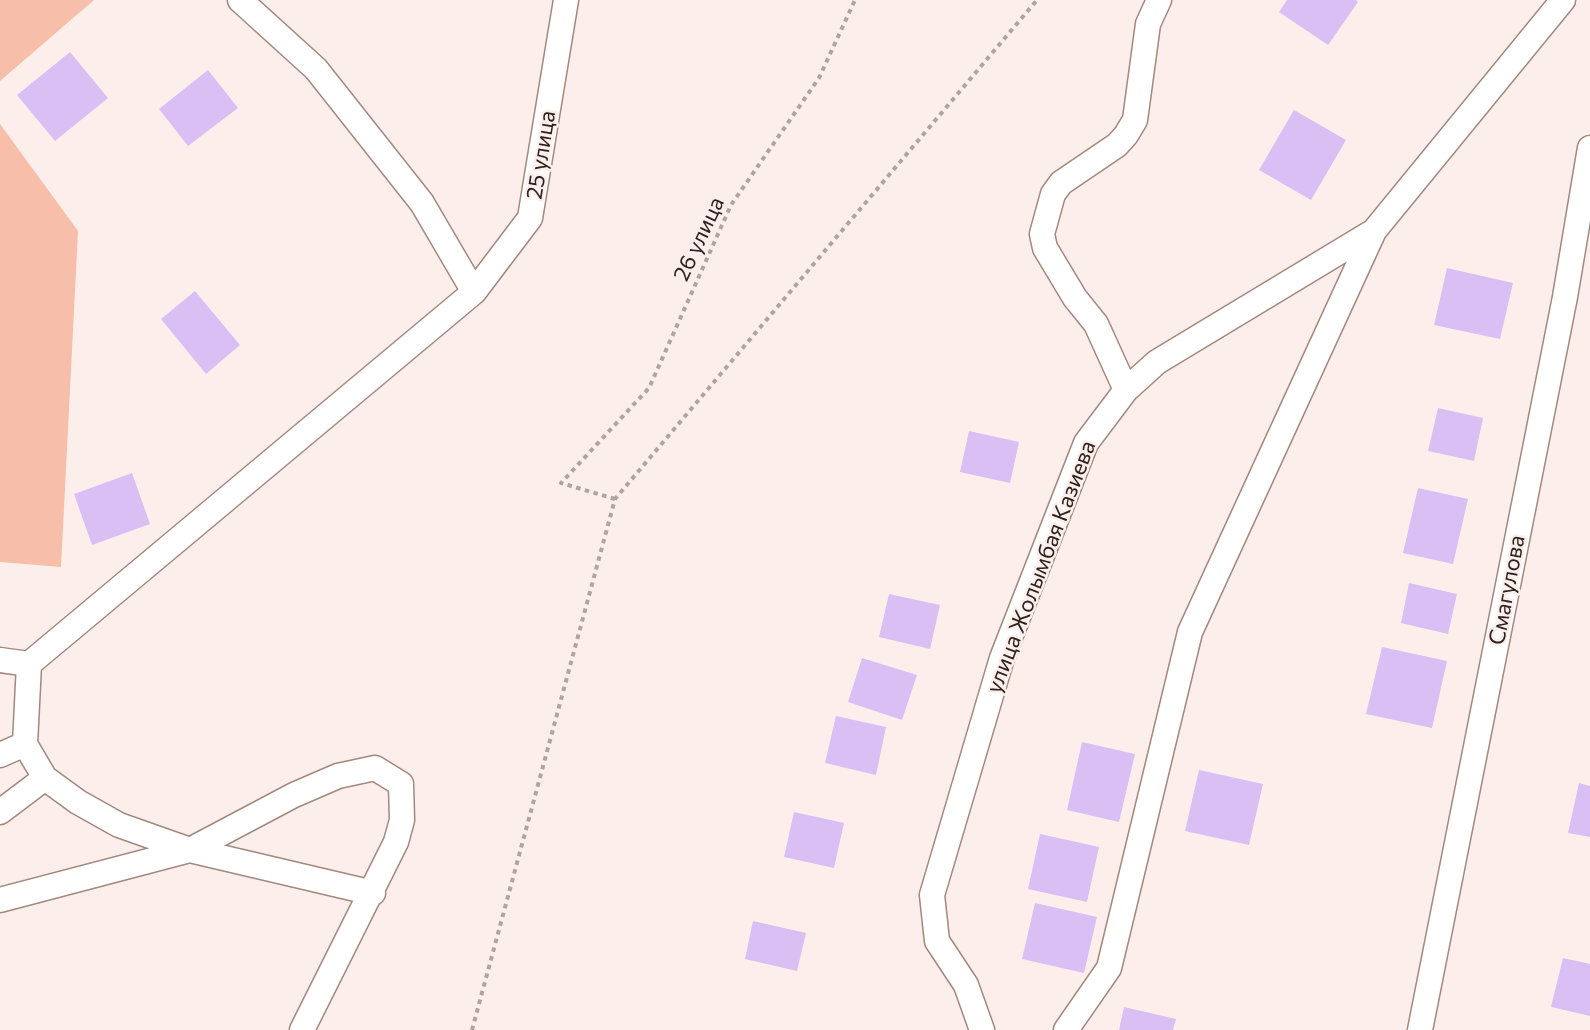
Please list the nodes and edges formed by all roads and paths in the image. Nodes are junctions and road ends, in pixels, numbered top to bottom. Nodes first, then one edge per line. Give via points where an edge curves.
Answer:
1 (240, 0) edge
2 (566, 0) edge
3 (855, 0) edge
4 (1037, 0) edge
5 (1159, 0) edge
6 (1563, 0) edge
7 (1590, 148) edge
8 (1374, 231) junction
9 (474, 292) junction
10 (1126, 390) junction
11 (615, 499) junction
12 (0, 660) edge
13 (29, 664) junction
14 (25, 744) junction
15 (0, 755) edge
16 (45, 778) junction
17 (0, 812) edge
18 (190, 850) junction
19 (373, 893) junction
20 (0, 900) edge
21 (302, 1030) edge
22 (472, 1030) edge
23 (982, 1030) edge
24 (1066, 1030) edge
25 (1420, 1030) edge

1 - 9 street via 316,69 422,203
2 - 9 street, 25 улица via 530,218
3 - 11 path, 26 улица via 819,78 731,205 649,388 561,483
4 - 11 path
5 - 10 street via 1148,24 1135,120 1116,145 1061,183 1053,194 1042,234 1045,248 1096,324
6 - 8 street, улица Жолымбая Казиева
7 - 25 street, Смагулова via 1563,309
8 - 10 street, улица Жолымбая Казиева via 1157,362
8 - 24 street, улица Жолымбая Казиева via 1190,632 1109,968
9 - 13 street, 25 улица
10 - 23 street, улица Жолымбая Казиева via 1086,443 1002,658 932,895 937,941 966,985
11 - 22 path
12 - 13 street
13 - 14 street
14 - 15 street
14 - 16 street
16 - 17 street
16 - 18 street via 119,825
18 - 19 street
18 - 19 street via 294,795 339,776 375,768 401,784 402,820
18 - 20 street
19 - 21 street

